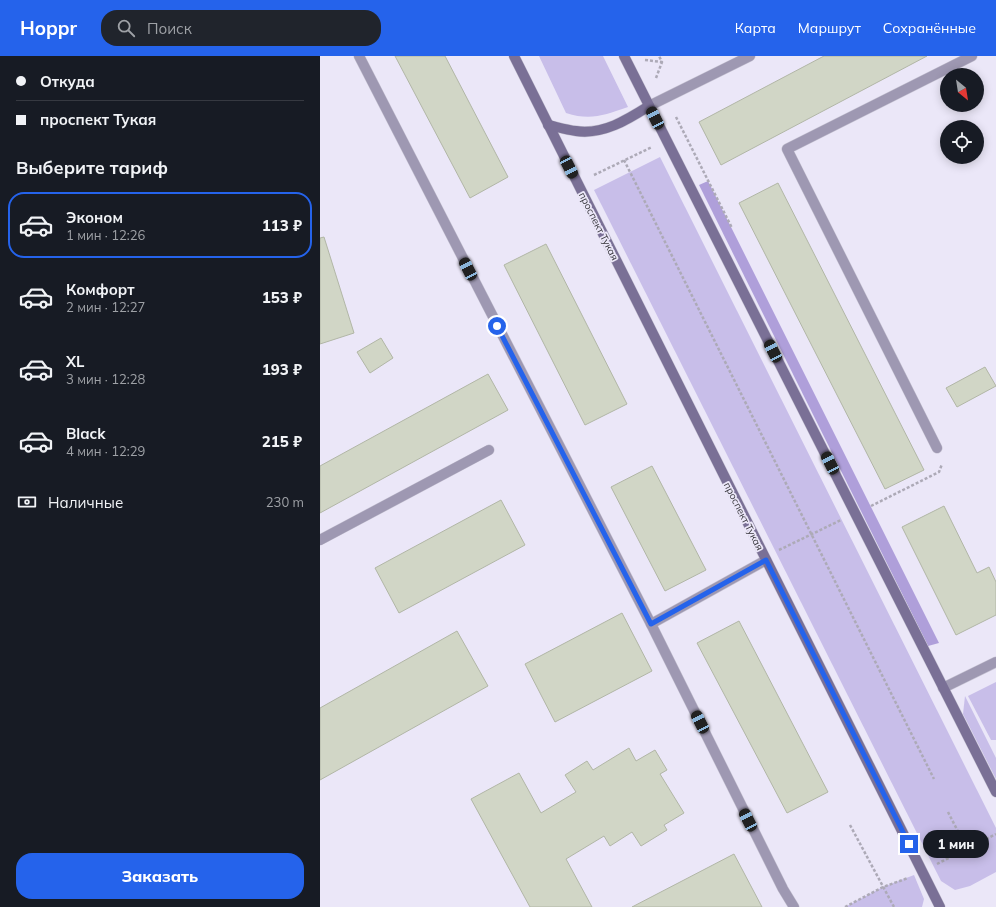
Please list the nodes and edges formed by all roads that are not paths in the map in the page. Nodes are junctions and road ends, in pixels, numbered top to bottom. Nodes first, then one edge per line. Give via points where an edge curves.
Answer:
1 (359, 56) edge
2 (514, 56) edge
3 (624, 56) edge
4 (750, 56) edge
5 (972, 56) edge
6 (649, 106) junction
7 (548, 125) junction
8 (937, 448) road end
9 (489, 450) dead end
10 (320, 540) edge
11 (766, 560) junction
12 (651, 624) junction
13 (996, 662) edge
14 (943, 688) junction
15 (996, 792) edge
16 (794, 907) edge
17 (940, 907) edge

1 - 12 street
2 - 7 main road, проспект Тукая
3 - 6 main road
4 - 6 street
5 - 8 street via 787,149
6 - 7 main road via 631,118 606,129 577,131
6 - 14 main road
7 - 11 main road, проспект Тукая
9 - 10 street
11 - 12 street
11 - 17 main road, проспект Тукая
12 - 16 street
13 - 14 street
14 - 15 main road

